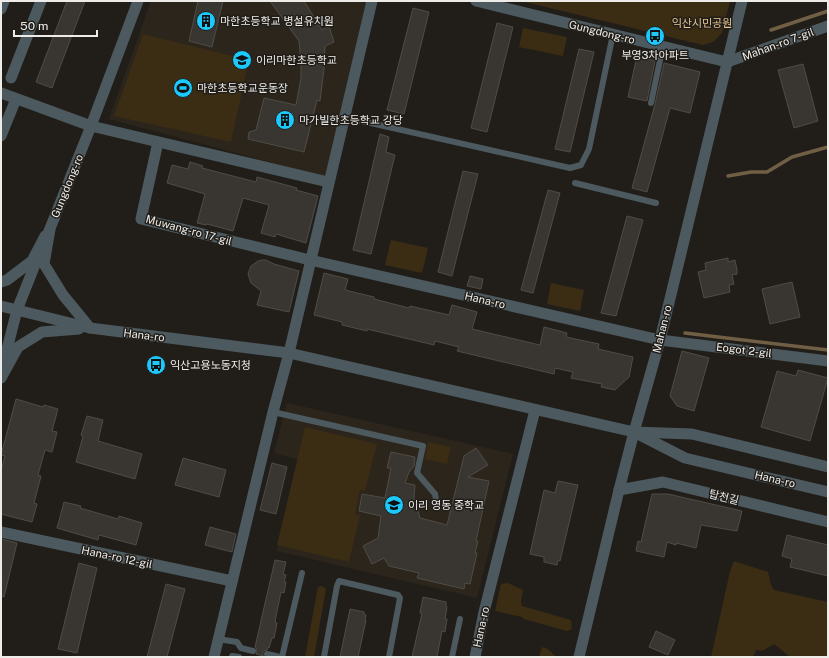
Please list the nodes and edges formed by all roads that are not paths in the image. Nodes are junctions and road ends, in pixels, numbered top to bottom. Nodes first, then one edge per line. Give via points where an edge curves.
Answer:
1 (4, 1) edge
2 (41, 1) edge
3 (138, 1) edge
4 (372, 1) edge
5 (476, 1) edge
6 (742, 1) edge
7 (1, 9) edge
8 (828, 26) edge
9 (613, 34) junction
10 (663, 46) junction
11 (727, 62) junction
12 (11, 78) dead end
13 (1, 93) edge
14 (16, 99) junction
15 (651, 104) dead end
16 (344, 117) junction
17 (91, 126) junction
18 (1, 136) edge
19 (158, 142) junction
20 (328, 182) junction
21 (574, 183) dead end
22 (656, 203) dead end
23 (50, 229) junction
24 (310, 260) junction
25 (1, 282) edge
26 (1, 306) edge
27 (17, 310) junction
28 (90, 328) junction
29 (660, 340) junction
30 (289, 353) junction
31 (828, 361) edge
32 (1, 373) edge
33 (1, 378) edge
34 (535, 410) junction
35 (273, 412) junction
36 (634, 432) junction
37 (828, 468) edge
38 (619, 490) junction
39 (828, 492) edge
40 (437, 506) dead end
41 (828, 522) edge
42 (1, 532) edge
43 (302, 573) dead end
44 (232, 581) junction
45 (460, 619) dead end
46 (218, 639) junction
47 (253, 651) dead end
48 (267, 654) dead end
49 (214, 657) edge
50 (281, 657) edge
51 (324, 657) edge
52 (389, 657) edge
53 (452, 657) edge
54 (475, 657) edge
55 (579, 657) edge

1 - 7 street
2 - 12 street
3 - 17 street, Gungdong-ro
4 - 16 street
5 - 9 street, Gungdong-ro
6 - 11 street, Mahan-ro
8 - 11 street, Mahan-ro 7-gil
9 - 10 street, Gungdong-ro
9 - 16 lane via 589,150 581,165 570,168
10 - 11 street, Gungdong-ro
10 - 15 lane
11 - 29 street, Mahan-ro
13 - 14 street
14 - 17 street
14 - 18 street
16 - 20 street
17 - 19 street
17 - 23 street, Gungdong-ro
19 - 20 street
19 - 24 street, Muwang-ro 17-gil via 141,219
20 - 24 street
21 - 22 lane
23 - 25 street via 32,261
23 - 27 street, Gungdong-ro
23 - 28 street via 44,264
24 - 29 street, Hana-ro
24 - 30 street
26 - 27 street, Hana-ro
27 - 28 street, Hana-ro
27 - 32 street, Gungdong-ro
28 - 30 street, Hana-ro
28 - 33 street via 42,332 18,347
29 - 31 street, Eogot 2-gil
29 - 36 street, Mahan-ro
30 - 34 street, Hana-ro
30 - 35 street
34 - 36 street, Hana-ro
34 - 54 street, Hana-ro
35 - 40 lane via 423,446 417,473 435,494
35 - 44 street
36 - 37 street, Hana-ro via 692,434
36 - 38 street, Mahan-ro
36 - 39 street, Hana-ro via 685,458
38 - 41 street, 탑천길 via 663,482
38 - 55 street, Mahan-ro
42 - 44 street, Hana-ro 12-gil
43 - 50 lane
44 - 46 street
45 - 53 lane
46 - 47 lane via 237,642 241,648
46 - 49 street
48 - 50 lane
51 - 52 lane via 339,581 398,595 400,598

